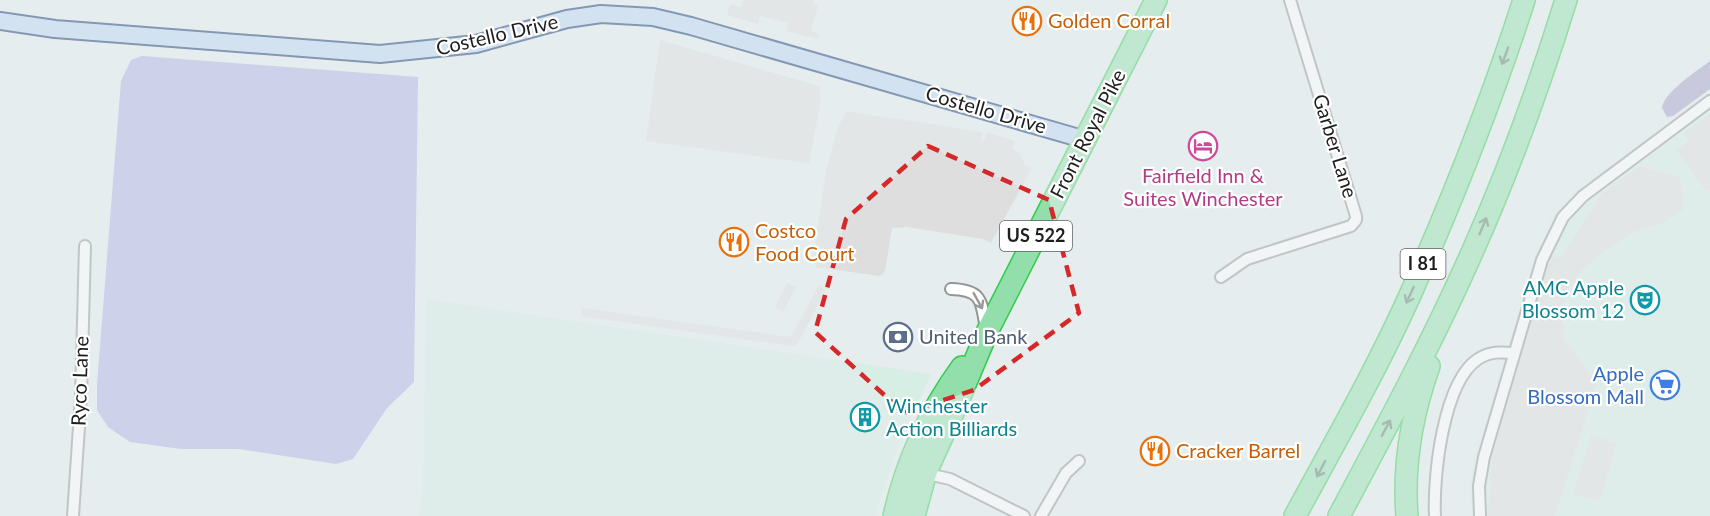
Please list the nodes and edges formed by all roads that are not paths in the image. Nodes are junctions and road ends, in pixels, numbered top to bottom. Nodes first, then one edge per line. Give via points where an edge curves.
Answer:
1 (1156, 0) edge
2 (1290, 0) edge
3 (1524, 0) edge
4 (1566, 0) edge
5 (0, 21) edge
6 (1710, 101) edge
7 (1086, 140) junction
8 (85, 246) dead end
9 (1221, 277) dead end
10 (1460, 280) junction
11 (951, 289) dead end
12 (987, 332) junction
13 (1514, 353) junction
14 (1079, 461) dead end
15 (916, 473) junction
16 (73, 516) edge
17 (894, 516) edge
18 (914, 516) edge
19 (1024, 516) edge
20 (1041, 516) edge
21 (1296, 516) edge
22 (1339, 516) edge
23 (1407, 516) edge
24 (1435, 516) edge
25 (1480, 516) edge

1 - 7 highway, Front Royal Pike / US 522
2 - 9 street, Garber Lane via 1356,220 1351,226 1247,259
3 -> 21 highway, I 81 via 1462,172 1410,295
10 -> 4 highway, I 81 via 1506,173
5 - 7 street, Costello Drive via 55,29 380,54 476,44 584,16 637,15 692,26
6 - 13 street via 1583,196 1563,217 1542,260
7 - 12 highway, Front Royal Pike / US 522
8 - 16 street, Ryco Lane
22 -> 10 highway, I 81
10 - 23 highway via 1427,371 1414,421
11 -> 12 street via 967,289 976,295
12 - 15 highway, Front Royal Pike / US 522 via 953,413
13 - 24 street via 1491,353 1479,358 1457,388 1442,434 1434,485
13 - 25 street via 1480,472
14 - 20 street via 1066,473
15 - 17 highway, Front Royal Pike / US 522
15 - 18 highway, Front Royal Pike / US 522
15 - 19 street via 950,479

